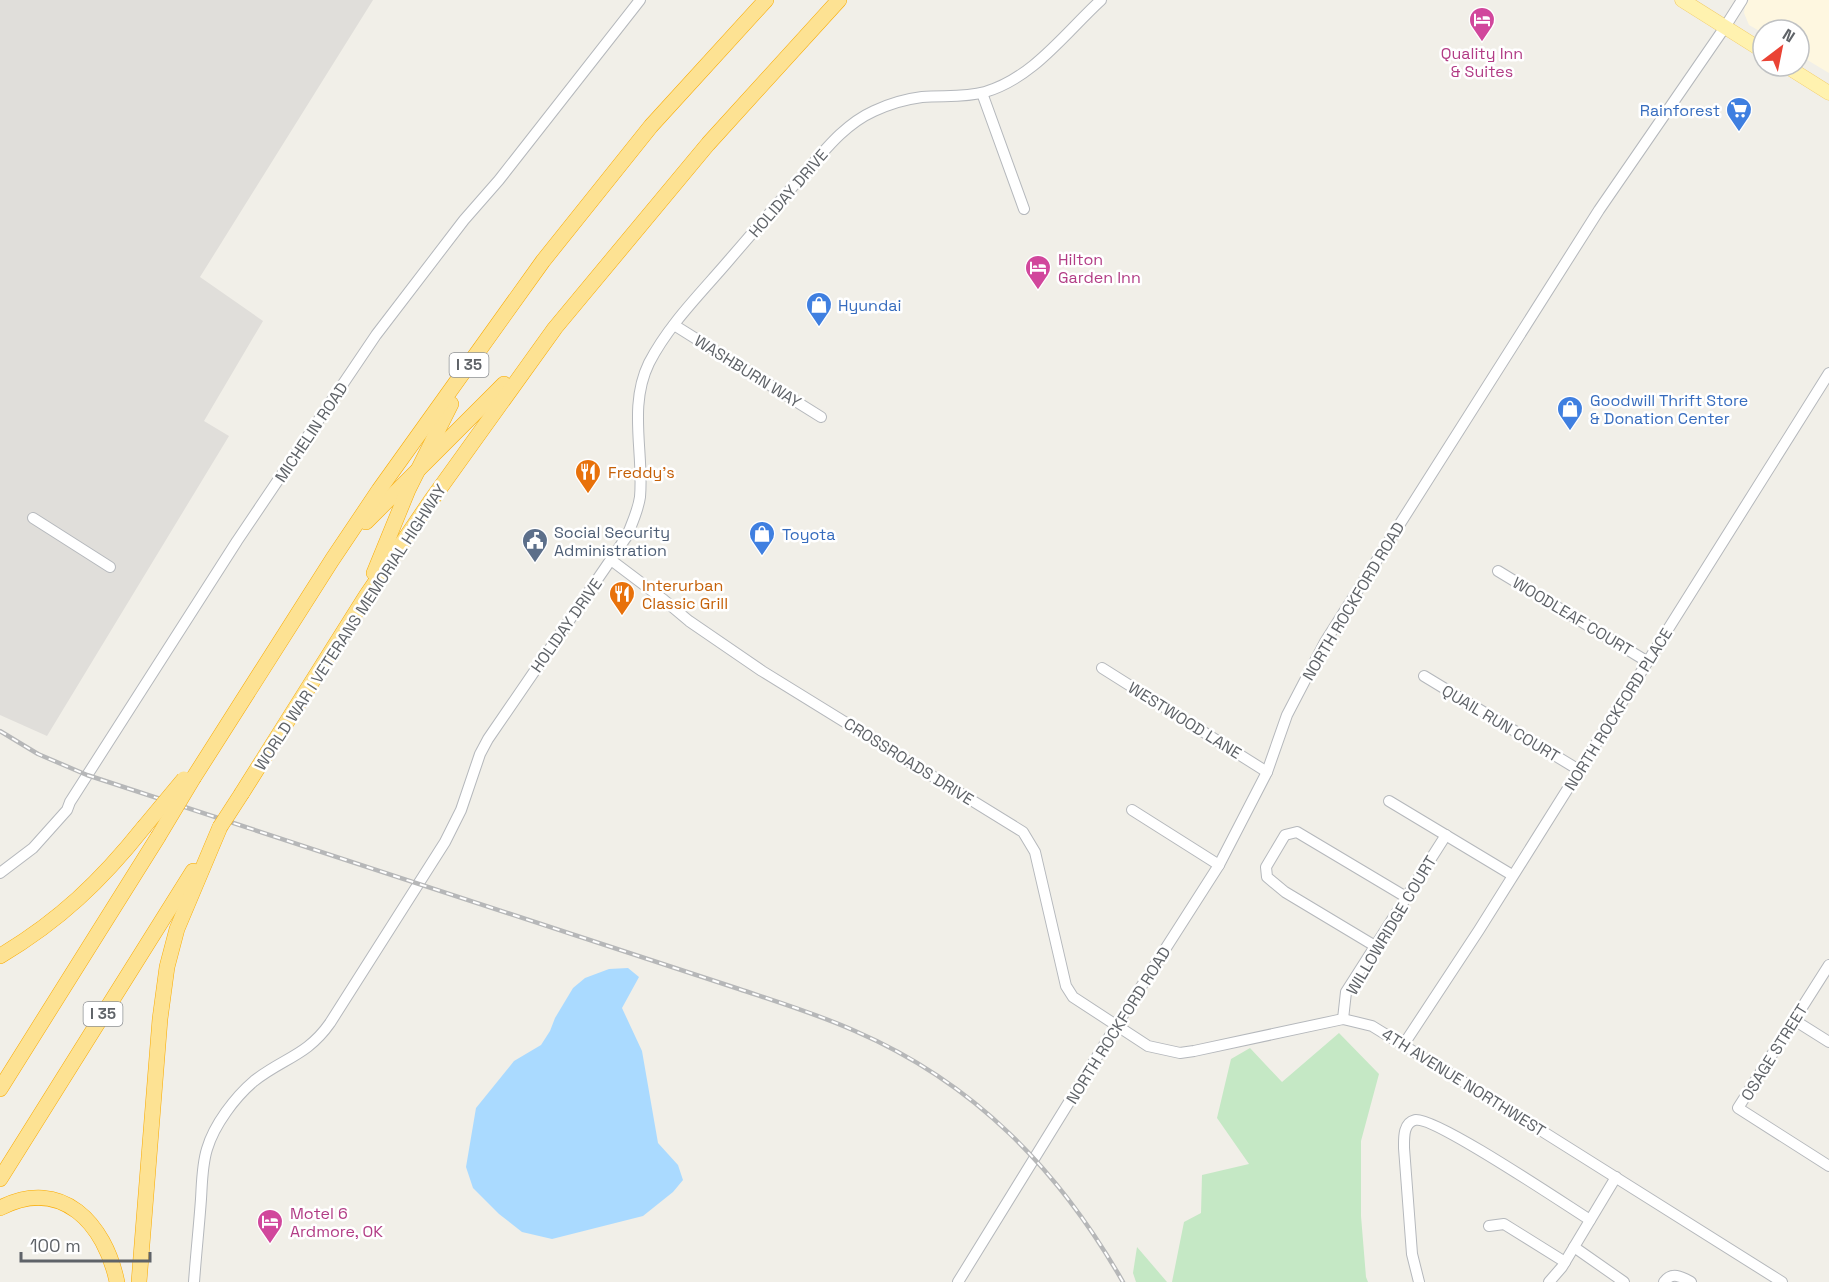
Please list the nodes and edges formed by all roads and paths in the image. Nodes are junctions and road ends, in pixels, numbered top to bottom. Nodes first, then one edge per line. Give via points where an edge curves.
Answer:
1 (640, 0) edge
2 (766, 0) edge
3 (840, 0) edge
4 (1101, 0) edge
5 (1682, 0) edge
6 (1742, 0) edge
7 (1725, 27) junction
8 (1751, 43) edge
9 (1805, 78) edge
10 (982, 93) junction
11 (1829, 93) edge
12 (1024, 209) dead end
13 (502, 319) junction
14 (675, 325) junction
15 (555, 328) junction
16 (1829, 373) edge
17 (821, 417) dead end
18 (416, 472) junction
19 (33, 518) dead end
20 (332, 560) junction
21 (611, 560) junction
22 (110, 567) dead end
23 (1498, 571) dead end
24 (366, 596) junction
25 (1648, 662) junction
26 (1102, 668) dead end
27 (1424, 676) dead end
28 (1579, 771) junction
29 (1267, 772) junction
30 (191, 776) junction
31 (1389, 801) dead end
32 (1131, 810) dead end
33 (1446, 835) junction
34 (208, 851) junction
35 (1219, 865) junction
36 (0, 873) edge
37 (1512, 875) junction
38 (1406, 897) junction
39 (1375, 946) junction
40 (0, 956) edge
41 (1829, 964) edge
42 (1343, 1018) junction
43 (1794, 1020) junction
44 (1116, 1026) junction
45 (1829, 1042) edge
46 (1404, 1044) junction
47 (0, 1089) edge
48 (1829, 1166) edge
49 (1616, 1177) junction
50 (0, 1179) edge
51 (0, 1208) edge
52 (1590, 1220) junction
53 (1488, 1226) dead end
54 (1574, 1247) junction
55 (1565, 1262) junction
56 (117, 1282) edge
57 (139, 1282) edge
58 (194, 1282) edge
59 (958, 1282) edge
60 (1419, 1282) edge
61 (1549, 1282) edge
62 (1624, 1282) edge
63 (1664, 1282) edge
64 (1691, 1282) edge
65 (1782, 1282) edge

1 - 36 street, MICHELIN ROAD via 376,335 237,541 67,810 33,848
2 - 13 highway, I 35 via 651,126
3 - 15 highway, WORLD WAR I VETERANS MEMORIAL HIGHWAY / I 35 via 708,144
4 - 10 street, HOLIDAY DRIVE via 1029,68 1010,82
5 - 7 main road
6 - 7 street, NORTH ROCKFORD ROAD
7 - 8 main road
7 - 29 street, NORTH ROCKFORD ROAD via 1599,210 1325,642 1287,715
9 - 11 main road
10 - 12 street
10 - 14 street, HOLIDAY DRIVE via 906,100 873,111 850,126 772,210
13 - 18 highway via 459,389
13 - 20 highway, I 35
14 - 17 street, WASHBURN WAY
14 - 21 street, HOLIDAY DRIVE via 645,375 638,411 636,517
15 - 18 highway via 488,402
15 - 24 highway, WORLD WAR I VETERANS MEMORIAL HIGHWAY / I 35
16 - 25 street, NORTH ROCKFORD PLACE
18 - 20 highway
18 - 24 highway
19 - 22 street
20 - 30 highway, I 35
21 - 44 street, CROSSROADS DRIVE via 762,671 1023,832 1035,852 1065,986 1073,997
21 - 58 street, HOLIDAY DRIVE via 488,739 445,842 330,1023 315,1042 252,1083 213,1135 204,1161
23 - 25 street, WOODLEAF COURT
24 - 34 highway, WORLD WAR I VETERANS MEMORIAL HIGHWAY / I 35, bridge
25 - 28 street, NORTH ROCKFORD PLACE
26 - 29 street, WESTWOOD LANE
27 - 28 street, QUAIL RUN COURT
28 - 37 street, NORTH ROCKFORD PLACE
29 - 35 street, NORTH ROCKFORD ROAD
30 - 40 highway, bridge via 74,904
30 - 47 highway, I 35, bridge via 158,837
31 - 33 street
32 - 35 street
33 - 37 street
33 - 38 street, WILLOWRIDGE COURT
34 - 50 highway, WORLD WAR I VETERANS MEMORIAL HIGHWAY / I 35
34 - 57 highway via 177,929 163,988
35 - 44 street, NORTH ROCKFORD ROAD
37 - 46 street, NORTH ROCKFORD PLACE
38 - 39 street, WILLOWRIDGE COURT
38 - 39 street via 1298,832 1285,835 1266,867 1267,877
39 - 42 street, WILLOWRIDGE COURT via 1346,992
41 - 43 street, OSAGE STREET
42 - 44 street, 4TH AVENUE NORTHWEST via 1180,1053 1148,1046
42 - 46 street, 4TH AVENUE NORTHWEST via 1372,1026
43 - 45 street
43 - 48 street, OSAGE STREET via 1738,1108
44 - 59 street, NORTH ROCKFORD ROAD
46 - 49 street, 4TH AVENUE NORTHWEST
49 - 52 street
49 - 65 street, 4TH AVENUE NORTHWEST
51 - 56 highway via 19,1199 36,1197 73,1208 98,1234
52 - 54 street
52 - 60 street via 1466,1142 1437,1126 1414,1120 1406,1130 1404,1148 1412,1254
53 - 55 street via 1504,1224
54 - 55 street
54 - 62 street
55 - 61 street
63 - 64 street via 1676,1275

